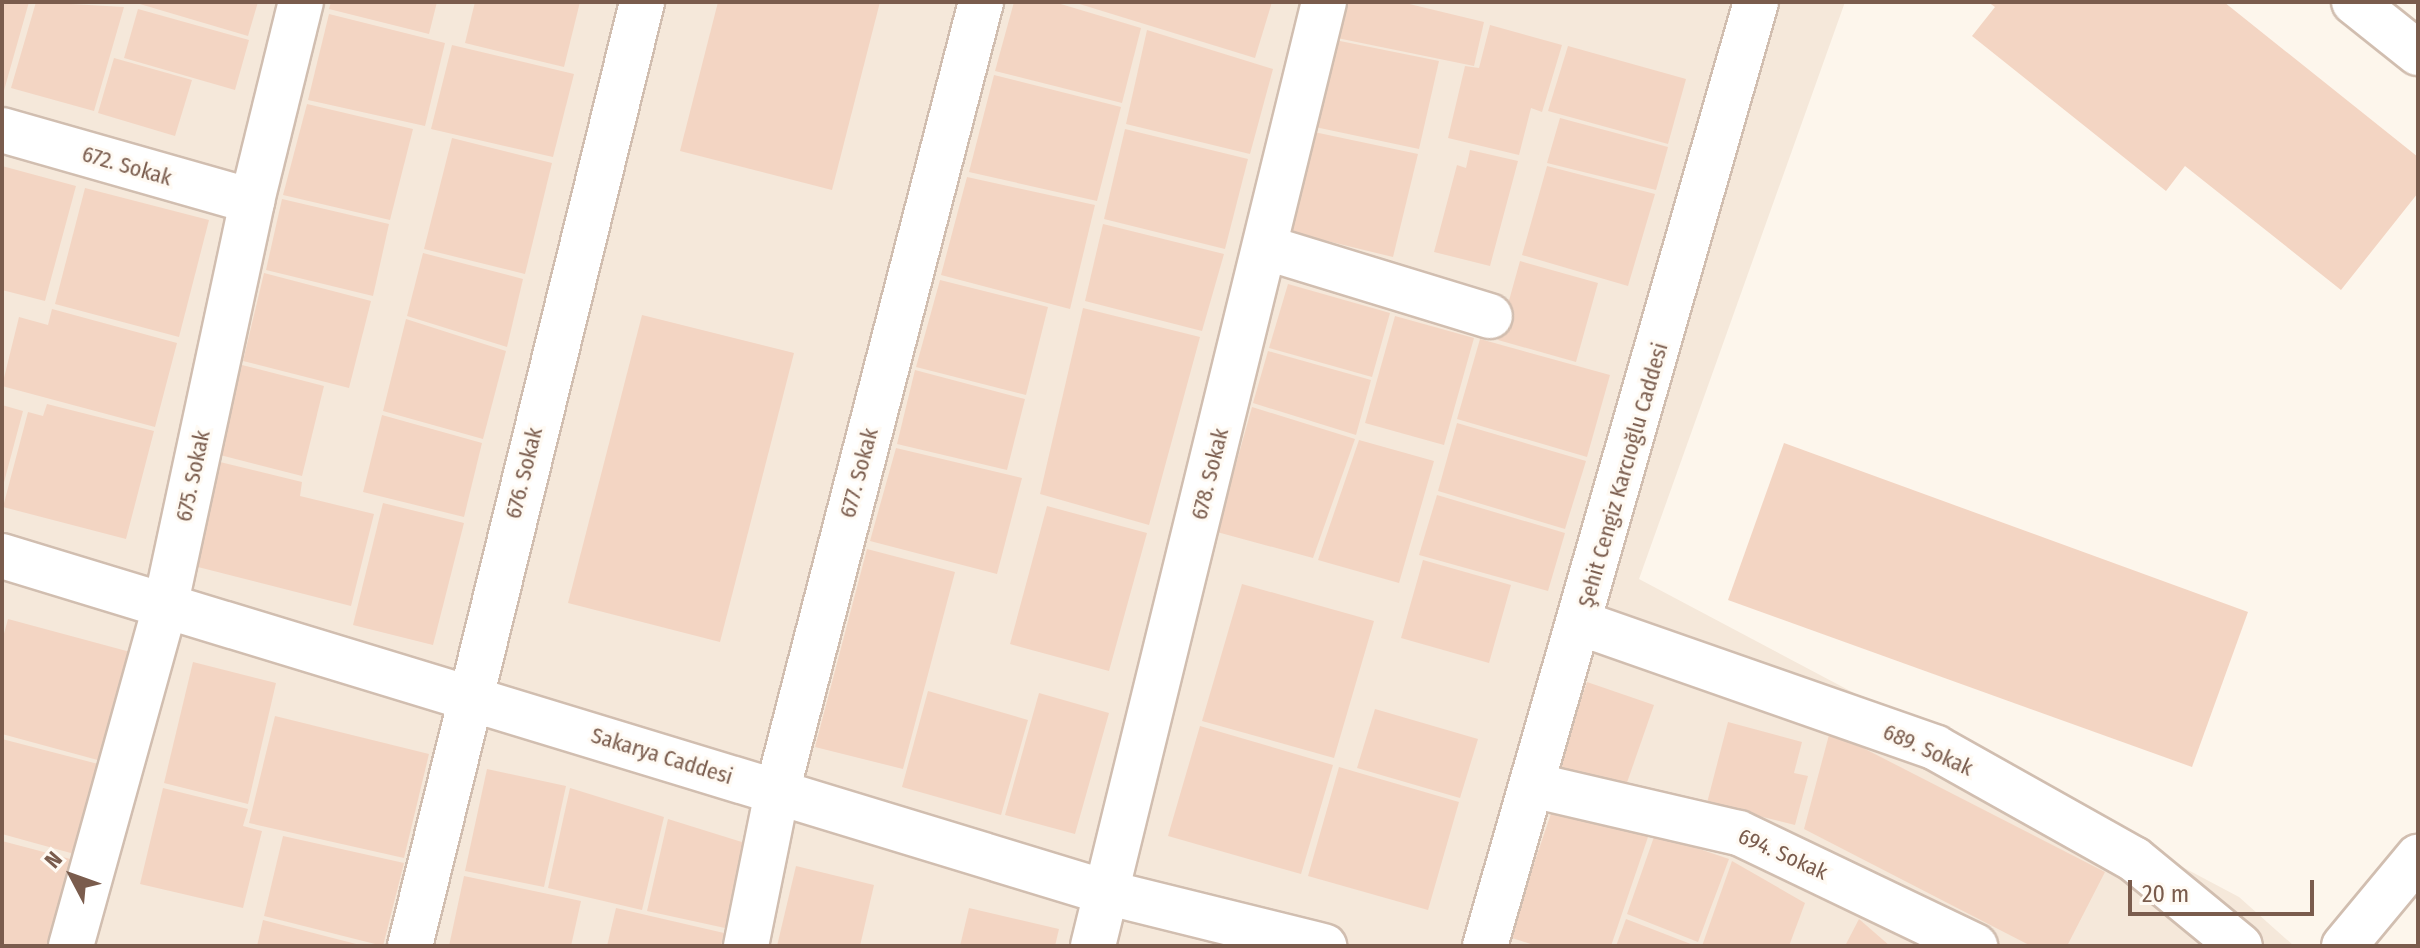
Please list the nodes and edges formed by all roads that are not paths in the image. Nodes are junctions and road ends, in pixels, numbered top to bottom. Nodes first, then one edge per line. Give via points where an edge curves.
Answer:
1 (301, 2) edge
2 (642, 2) edge
3 (981, 2) edge
4 (1324, 2) edge
5 (1756, 2) edge
6 (2354, 2) edge
7 (2418, 53) edge
8 (2, 130) edge
9 (252, 201) junction
10 (1267, 248) junction
11 (1490, 316) dead end
12 (2, 556) edge
13 (166, 603) junction
14 (1580, 623) junction
15 (468, 695) junction
16 (1532, 785) junction
17 (777, 792) junction
18 (2418, 857) edge
19 (1105, 892) junction
20 (71, 946) edge
21 (410, 946) edge
22 (746, 946) edge
23 (1093, 946) edge
24 (1324, 946) edge
25 (1485, 946) edge
26 (1975, 946) edge
27 (2240, 946) edge
28 (2344, 946) edge

1 - 9 street, 675. Sokak
2 - 15 street, 676. Sokak
3 - 17 street, 677. Sokak
4 - 10 street, 678. Sokak
5 - 14 street, Şehit Cengiz Karcıoğlu Caddesi
6 - 7 street
8 - 9 street, 672. Sokak
9 - 13 street, 675. Sokak
10 - 11 street
10 - 19 street, 678. Sokak
12 - 13 street, Sakarya Caddesi
13 - 15 street, Sakarya Caddesi
13 - 20 street, 675. Sokak
14 - 16 street, Şehit Cengiz Karcıoğlu Caddesi
14 - 27 street, 689. Sokak via 1936,748 2134,859
15 - 17 street, Sakarya Caddesi
15 - 21 street, 676. Sokak
16 - 25 street, Şehit Cengiz Karcıoğlu Caddesi
16 - 26 street, 694. Sokak via 1739,833
17 - 19 street, Sakarya Caddesi
17 - 22 street, 677. Sokak
18 - 28 street
19 - 23 street, 678. Sokak
19 - 24 street, Sakarya Caddesi

